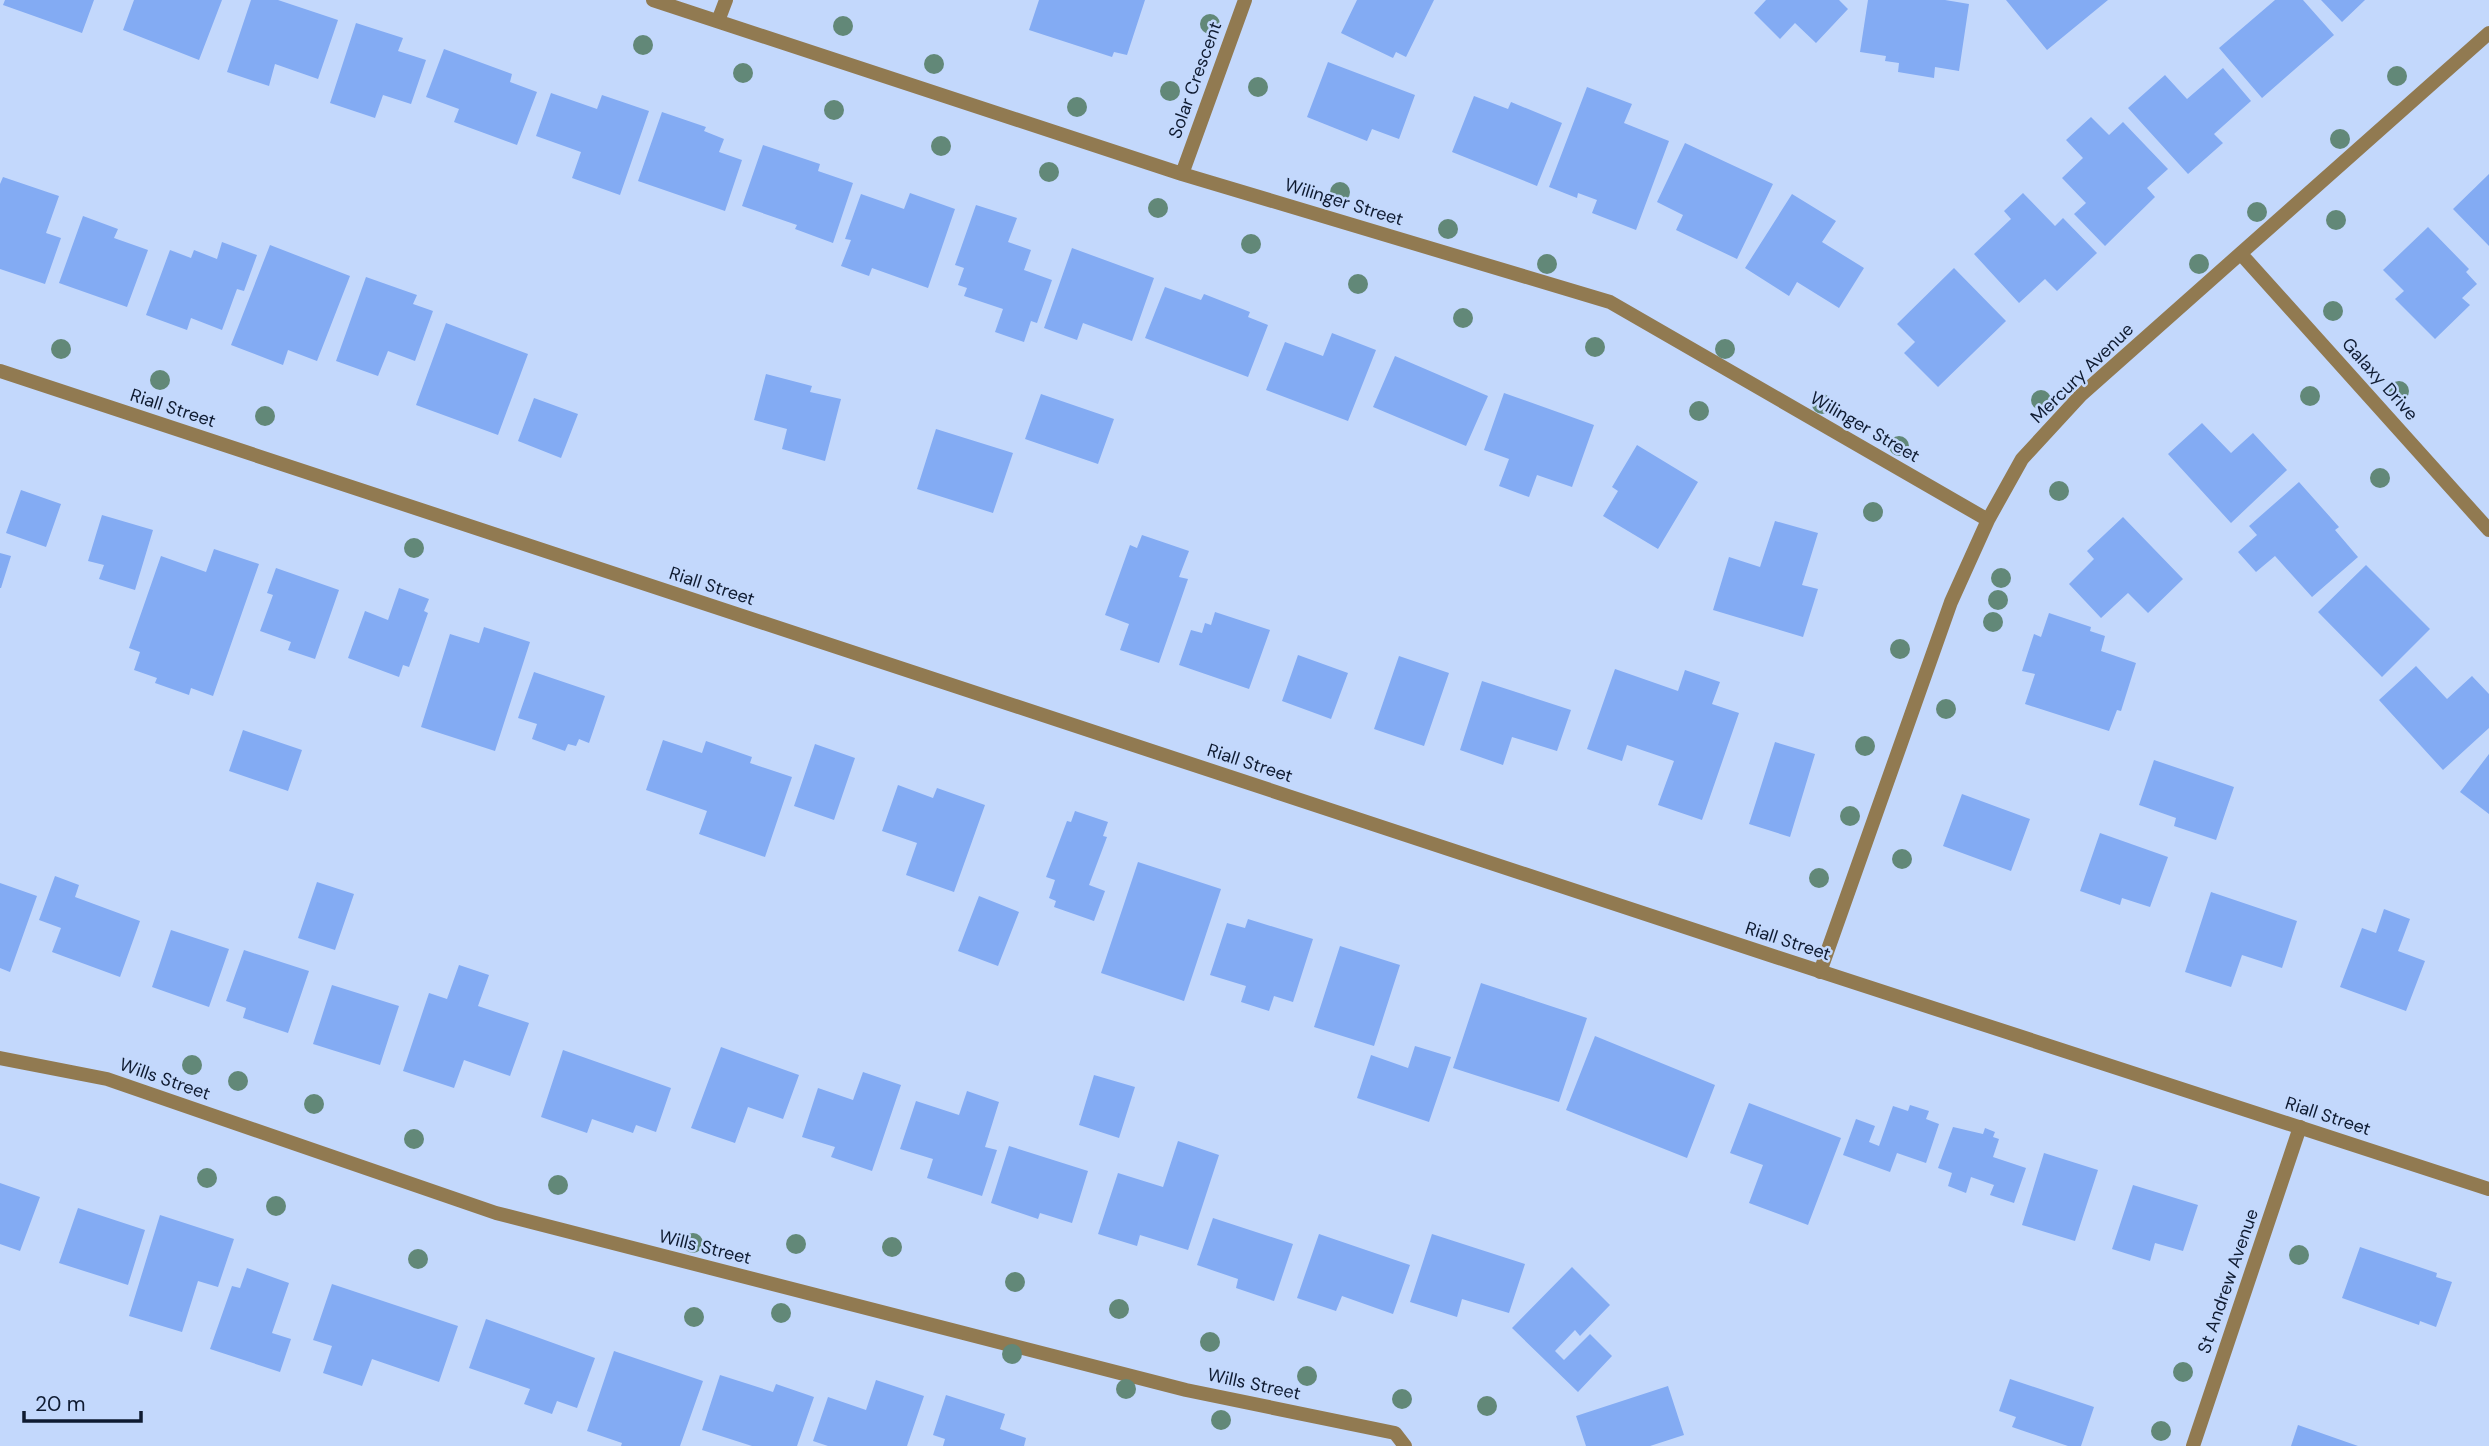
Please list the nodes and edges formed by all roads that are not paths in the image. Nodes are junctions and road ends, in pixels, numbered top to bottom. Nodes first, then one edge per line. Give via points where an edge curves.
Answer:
1 (653, 0) edge
2 (726, 0) edge
3 (1245, 0) edge
4 (718, 21) junction
5 (2489, 33) edge
6 (1182, 174) junction
7 (2241, 254) junction
8 (0, 371) edge
9 (1988, 520) junction
10 (2489, 530) edge
11 (1820, 972) junction
12 (0, 1058) edge
13 (2300, 1127) junction
14 (2489, 1189) edge
15 (1405, 1446) edge
16 (2193, 1446) edge

1 - 4 street, Wilinger Street
2 - 4 street
3 - 6 street, Solar Crescent
4 - 6 street, Wilinger Street
5 - 7 street, Mercury Avenue
6 - 9 street, Wilinger Street via 1610,302
7 - 9 street, Mercury Avenue via 2081,395 2022,459
7 - 10 street, Galaxy Drive
8 - 11 street, Riall Street
9 - 11 street, Mercury Avenue via 1951,602
11 - 13 street, Riall Street
12 - 15 street, Wills Street via 107,1079 496,1213 1186,1390 1395,1433
13 - 14 street, Riall Street
13 - 16 street, St Andrew Avenue

